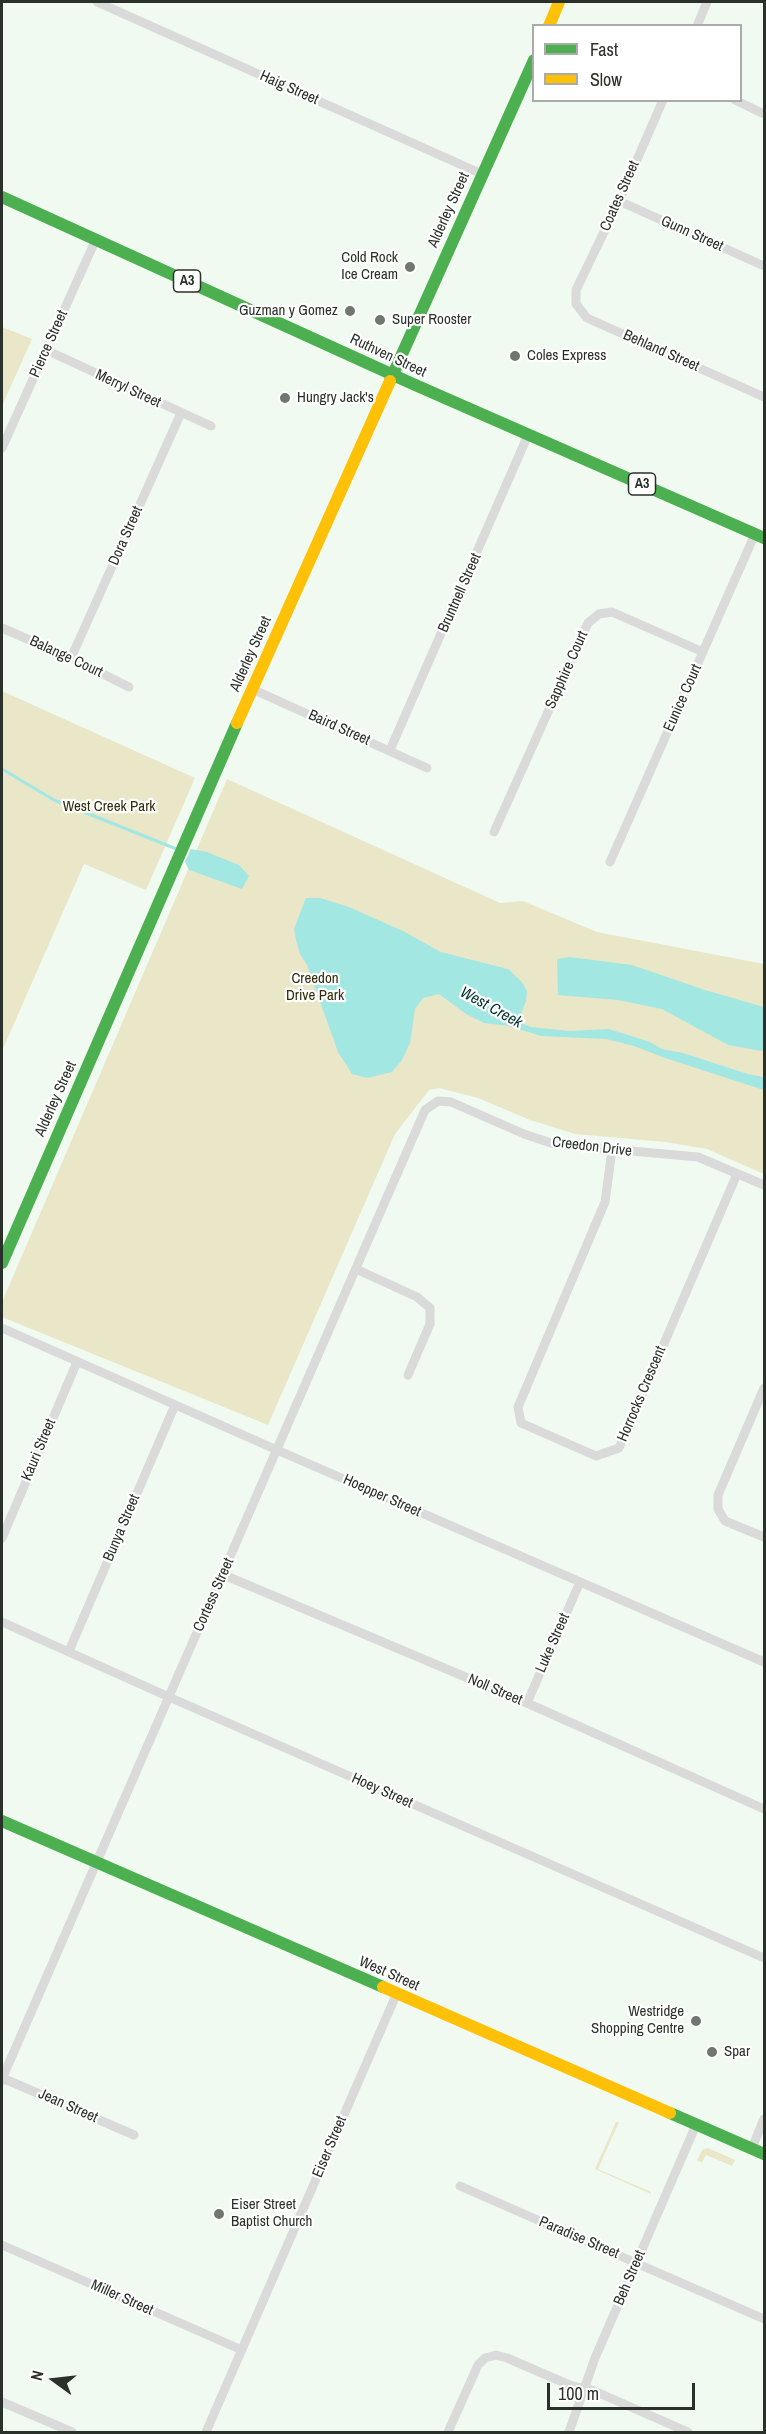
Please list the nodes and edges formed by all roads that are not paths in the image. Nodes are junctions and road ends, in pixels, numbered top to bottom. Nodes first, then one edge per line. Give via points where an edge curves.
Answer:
1 (97, 2) edge
2 (560, 2) edge
3 (707, 2) edge
4 (550, 24) edge
5 (698, 24) edge
6 (532, 64) edge
7 (662, 102) edge
8 (739, 102) edge
9 (765, 114) edge
10 (482, 174) junction
11 (2, 197) edge
12 (619, 201) junction
13 (96, 239) junction
14 (765, 266) edge
15 (576, 290) joint
16 (46, 350) junction
17 (392, 374) junction
18 (765, 397) edge
19 (181, 413) junction
20 (211, 426) dead end
21 (528, 435) junction
22 (2, 448) edge
23 (760, 536) edge
24 (2, 628) edge
25 (703, 652) junction
26 (71, 658) junction
27 (129, 687) dead end
28 (252, 689) junction
29 (390, 750) junction
30 (427, 768) dead end
31 (494, 832) dead end
32 (610, 862) dead end
33 (425, 1110) joint
34 (612, 1150) junction
35 (737, 1174) junction
36 (765, 1185) edge
37 (2, 1263) edge
38 (356, 1269) junction
39 (2, 1328) edge
40 (77, 1362) junction
41 (408, 1375) dead end
42 (765, 1388) edge
43 (175, 1405) junction
44 (277, 1450) junction
45 (765, 1537) edge
46 (2, 1538) edge
47 (224, 1575) junction
48 (580, 1582) junction
49 (2, 1622) edge
50 (765, 1650) edge
51 (69, 1651) junction
52 (763, 1661) edge
53 (169, 1697) junction
54 (527, 1703) junction
55 (765, 1809) edge
56 (2, 1821) edge
57 (96, 1862) junction
58 (765, 1958) edge
59 (397, 1993) junction
60 (2, 2080) edge
61 (765, 2119) edge
62 (696, 2125) junction
63 (134, 2135) dead end
64 (752, 2148) junction
65 (765, 2154) edge
66 (460, 2186) dead end
67 (2, 2245) edge
68 (636, 2263) junction
69 (765, 2319) edge
70 (242, 2350) junction
71 (583, 2388) junction
72 (2, 2402) edge
73 (72, 2433) edge
74 (206, 2433) edge
75 (448, 2433) edge
76 (569, 2433) edge
77 (688, 2433) edge

1 - 10 street, Haig Street
2 - 4 main road
3 - 5 street
6 - 10 main road, Alderley Street
7 - 12 street, Coates Street
8 - 9 street
10 - 17 main road, Alderley Street
11 - 13 main road, Ruthven Street / A3
12 - 14 street, Gunn Street
12 - 15 street, Coates Street
13 - 16 street, Pierce Street
13 - 17 main road, Ruthven Street / A3
15 - 18 street, Behland Street via 576,304 587,318
16 - 19 street, Merryl Street
16 - 22 street, Pierce Street
17 - 21 main road, Ruthven Street / A3
17 - 28 main road, Alderley Street
19 - 20 street, Merryl Street
19 - 26 street, Dora Street
21 - 23 main road, Ruthven Street / A3
21 - 29 street, Bruntnell Street
23 - 25 street, Eunice Court
24 - 26 street, Balange Court
25 - 31 street, Sapphire Court via 612,612 599,614 588,623
25 - 32 street, Eunice Court
26 - 27 street, Balange Court
28 - 29 street, Baird Street
28 - 37 main road, Alderley Street
29 - 30 street, Baird Street
33 - 34 street, Creedon Drive via 438,1101 451,1102 554,1144
33 - 38 street, Cortess Street
34 - 35 street, Creedon Drive via 698,1157
34 - 35 street, Horrocks Crescent via 605,1202 518,1407 521,1423 596,1456 619,1448
35 - 36 street, Creedon Drive
38 - 41 street via 417,1297 430,1308 430,1324
38 - 44 street, Cortess Street
39 - 40 street, Hoepper Street
40 - 43 street, Hoepper Street
40 - 46 street, Kauri Street
42 - 45 street via 718,1495 718,1509 725,1521
43 - 44 street, Hoepper Street
43 - 51 street, Bunya Street
44 - 47 street, Cortess Street
44 - 48 street, Hoepper Street
47 - 53 street, Cortess Street
47 - 54 street, Noll Street
48 - 52 street, Hoepper Street
48 - 54 street, Luke Street
49 - 51 street, Hoey Street
50 - 52 street
51 - 53 street, Hoey Street
53 - 57 street, Cortess Street
53 - 58 street, Hoey Street
54 - 55 street, Noll Street
56 - 57 main road, West Street
57 - 59 main road, West Street
57 - 60 street, Cortess Street
59 - 62 main road, West Street
59 - 70 street, Eiser Street
60 - 63 street, Jean Street
61 - 64 street
62 - 64 main road, West Street
62 - 68 street, Beh Street
64 - 65 main road, West Street
66 - 68 street, Paradise Street
67 - 70 street, Miller Street
68 - 69 street, Paradise Street
68 - 71 street, Beh Street
70 - 74 street, Eiser Street
71 - 75 street via 502,2356 490,2356 478,2365
71 - 76 street, Beh Street
71 - 77 street
72 - 73 street

